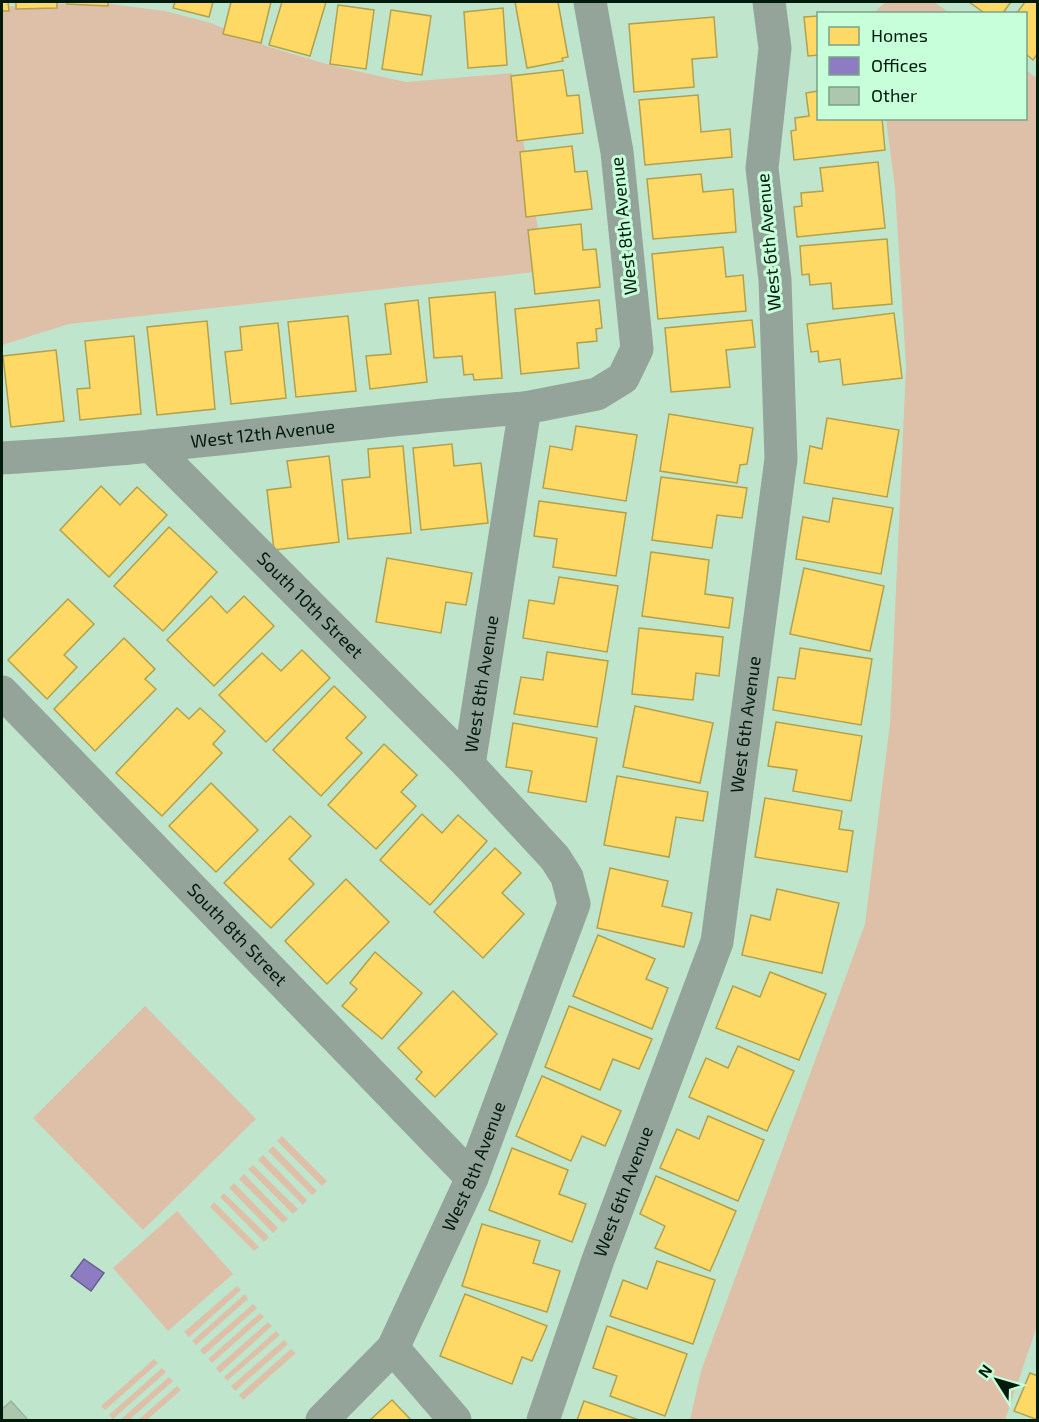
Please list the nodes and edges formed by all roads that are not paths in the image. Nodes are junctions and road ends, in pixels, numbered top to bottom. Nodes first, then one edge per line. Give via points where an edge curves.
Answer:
1 (590, 2) edge
2 (769, 2) edge
3 (525, 408) junction
4 (151, 446) junction
5 (2, 459) edge
6 (2, 692) edge
7 (469, 765) junction
8 (472, 1178) junction
9 (393, 1348) junction
10 (322, 1420) edge
11 (455, 1420) edge
12 (543, 1420) edge

1 - 3 street, West 8th Avenue via 617,152 637,349 623,378 597,394
2 - 12 street, West 6th Avenue via 775,48 762,168 775,280 781,459 717,942 598,1260
3 - 4 street, West 12th Avenue via 404,417
3 - 7 street, West 8th Avenue
4 - 5 street, West 12th Avenue
4 - 7 street, South 10th Street
6 - 8 street, South 8th Street
7 - 8 street, West 8th Avenue via 555,858 567,877 574,904
8 - 9 street, West 8th Avenue
9 - 10 street, West 8th Avenue
9 - 11 street

